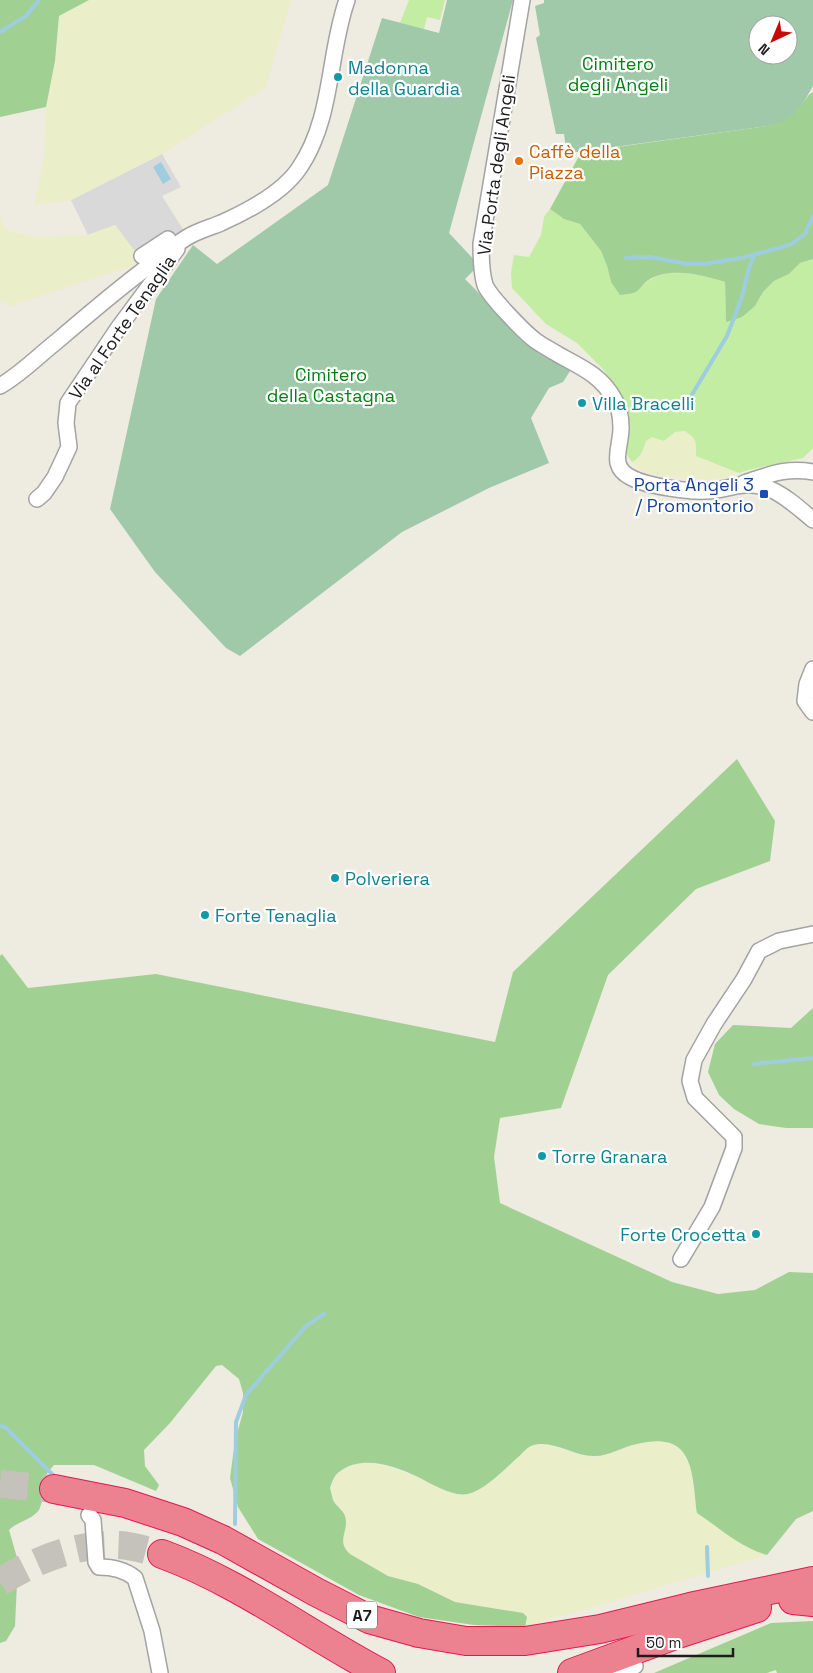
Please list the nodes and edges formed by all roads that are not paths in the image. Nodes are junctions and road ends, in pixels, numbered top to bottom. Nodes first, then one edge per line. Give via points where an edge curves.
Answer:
1 (347, 0) edge
2 (522, 0) edge
3 (191, 235) junction
4 (142, 256) dead end
5 (0, 386) edge
6 (813, 472) edge
7 (743, 484) junction
8 (37, 499) dead end
9 (813, 520) edge
10 (813, 669) edge
11 (813, 712) edge
12 (813, 934) edge
13 (681, 1259) dead end
14 (54, 1489) tunnel mouth
15 (89, 1515) dead end
16 (162, 1554) tunnel mouth
17 (813, 1564) edge
18 (813, 1581) edge
19 (806, 1599) edge
20 (690, 1606) junction
21 (635, 1666) dead end
22 (160, 1673) edge
23 (381, 1673) edge
24 (572, 1673) edge
25 (618, 1673) edge

1 - 3 street via 322,112 301,166 286,183 242,214
2 - 7 street, Via Porta degli Angeli via 481,244 486,287 535,341 591,372 608,390 621,415 617,460 627,476 653,486 705,491
3 - 4 street via 184,228
3 - 5 street via 93,310 24,371
3 - 8 street, Via al Forte Tenaglia via 119,328 68,403 69,447 55,477
6 - 7 street, Via Porta degli Angeli via 784,471
7 - 9 street, Via Porta degli Angeli via 769,489
10 - 11 street via 805,695 805,701
12 - 13 street via 779,941 759,951 694,1060 690,1080 695,1098 731,1133 735,1142 712,1206
14 - 20 highway, A7 via 125,1503 183,1522 223,1540 369,1619 419,1633 466,1641 526,1641 600,1629
15 - 22 street via 99,1567 129,1572 135,1578 152,1631
16 - 23 highway, A7 via 194,1565 235,1587
17 - 20 highway, A7
18 - 20 highway, A7
19 - 24 highway via 777,1602
21 - 25 street

